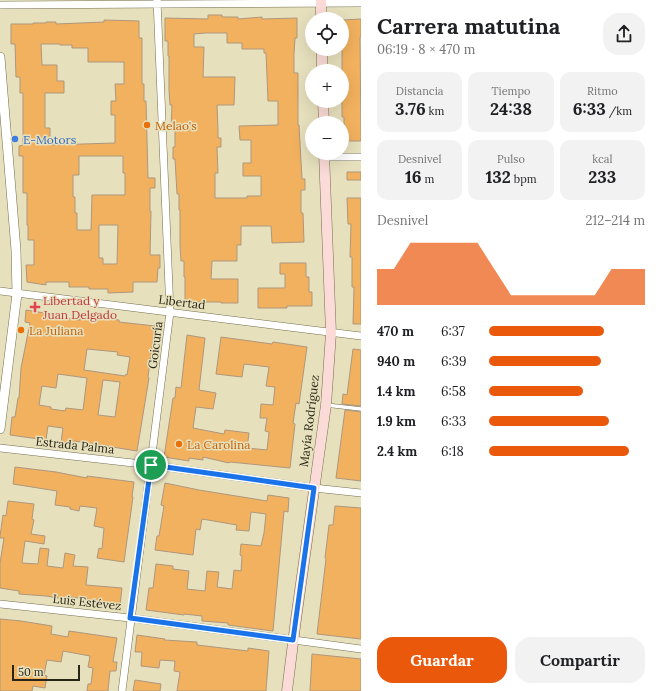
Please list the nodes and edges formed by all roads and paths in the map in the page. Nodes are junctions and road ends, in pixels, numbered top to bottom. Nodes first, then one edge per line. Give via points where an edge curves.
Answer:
1 (157, 2) edge
2 (321, 2) edge
3 (361, 3) edge
4 (0, 4) edge
5 (322, 12) edge
6 (0, 57) edge
7 (349, 156) edge
8 (361, 157) edge
9 (324, 160) edge
10 (0, 291) edge
11 (17, 294) junction
12 (170, 312) junction
13 (331, 333) junction
14 (361, 336) edge
15 (326, 405) junction
16 (361, 409) edge
17 (0, 429) edge
18 (0, 448) edge
19 (151, 465) junction
20 (314, 488) junction
21 (361, 493) edge
22 (0, 604) edge
23 (130, 618) junction
24 (293, 640) junction
25 (361, 649) edge
26 (122, 691) edge
27 (287, 691) edge

1 - 2 street
1 - 4 street
1 - 12 street, Goicuría
2 - 3 street
2 - 5 main road
6 - 11 street via 16,250
7 - 8 street
9 - 13 main road, Mayía Rodríguez
10 - 11 street, Libertad
11 - 12 street, Libertad
11 - 17 street
12 - 13 street, Libertad
12 - 19 street, Goicuría
13 - 14 street, Libertad
13 - 15 main road, Mayía Rodríguez
15 - 16 lane
15 - 20 main road, Mayía Rodríguez
18 - 19 street, Estrada Palma
19 - 20 street, Estrada Palma
19 - 23 street, Goicuría
20 - 21 street, Estrada Palma
20 - 24 main road, Mayía Rodríguez
22 - 23 street, Luis Estévez
23 - 24 street, Luis Estévez
23 - 26 street, Goicuría
24 - 25 street, Luis Estévez
24 - 27 main road, Mayía Rodríguez

